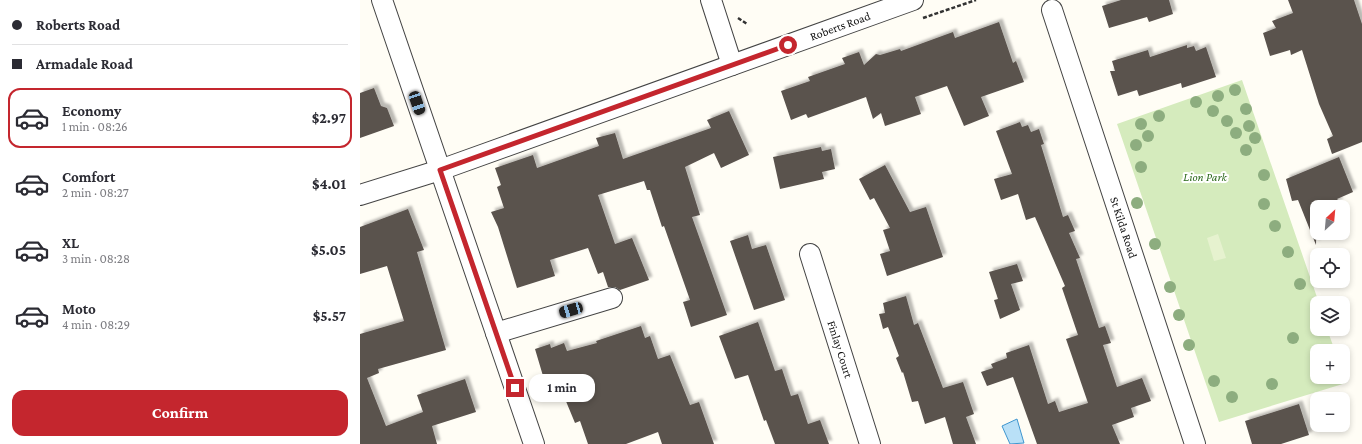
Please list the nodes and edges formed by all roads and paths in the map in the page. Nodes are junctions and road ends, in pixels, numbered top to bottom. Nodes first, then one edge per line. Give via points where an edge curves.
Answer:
1 (382, 0) edge
2 (711, 0) edge
3 (913, 0) edge
4 (1052, 10) dead end
5 (732, 65) junction
6 (440, 170) junction
7 (360, 195) edge
8 (810, 254) dead end
9 (612, 298) dead end
10 (496, 333) junction
11 (534, 444) edge
12 (870, 444) edge
13 (1195, 444) edge

1 - 6 street
2 - 5 street
3 - 5 street, Roberts Road
4 - 13 street, St Kilda Road
5 - 6 street, Roberts Road
6 - 7 street, Roberts Road
6 - 10 street
8 - 12 street, Finlay Court
9 - 10 street
10 - 11 street

